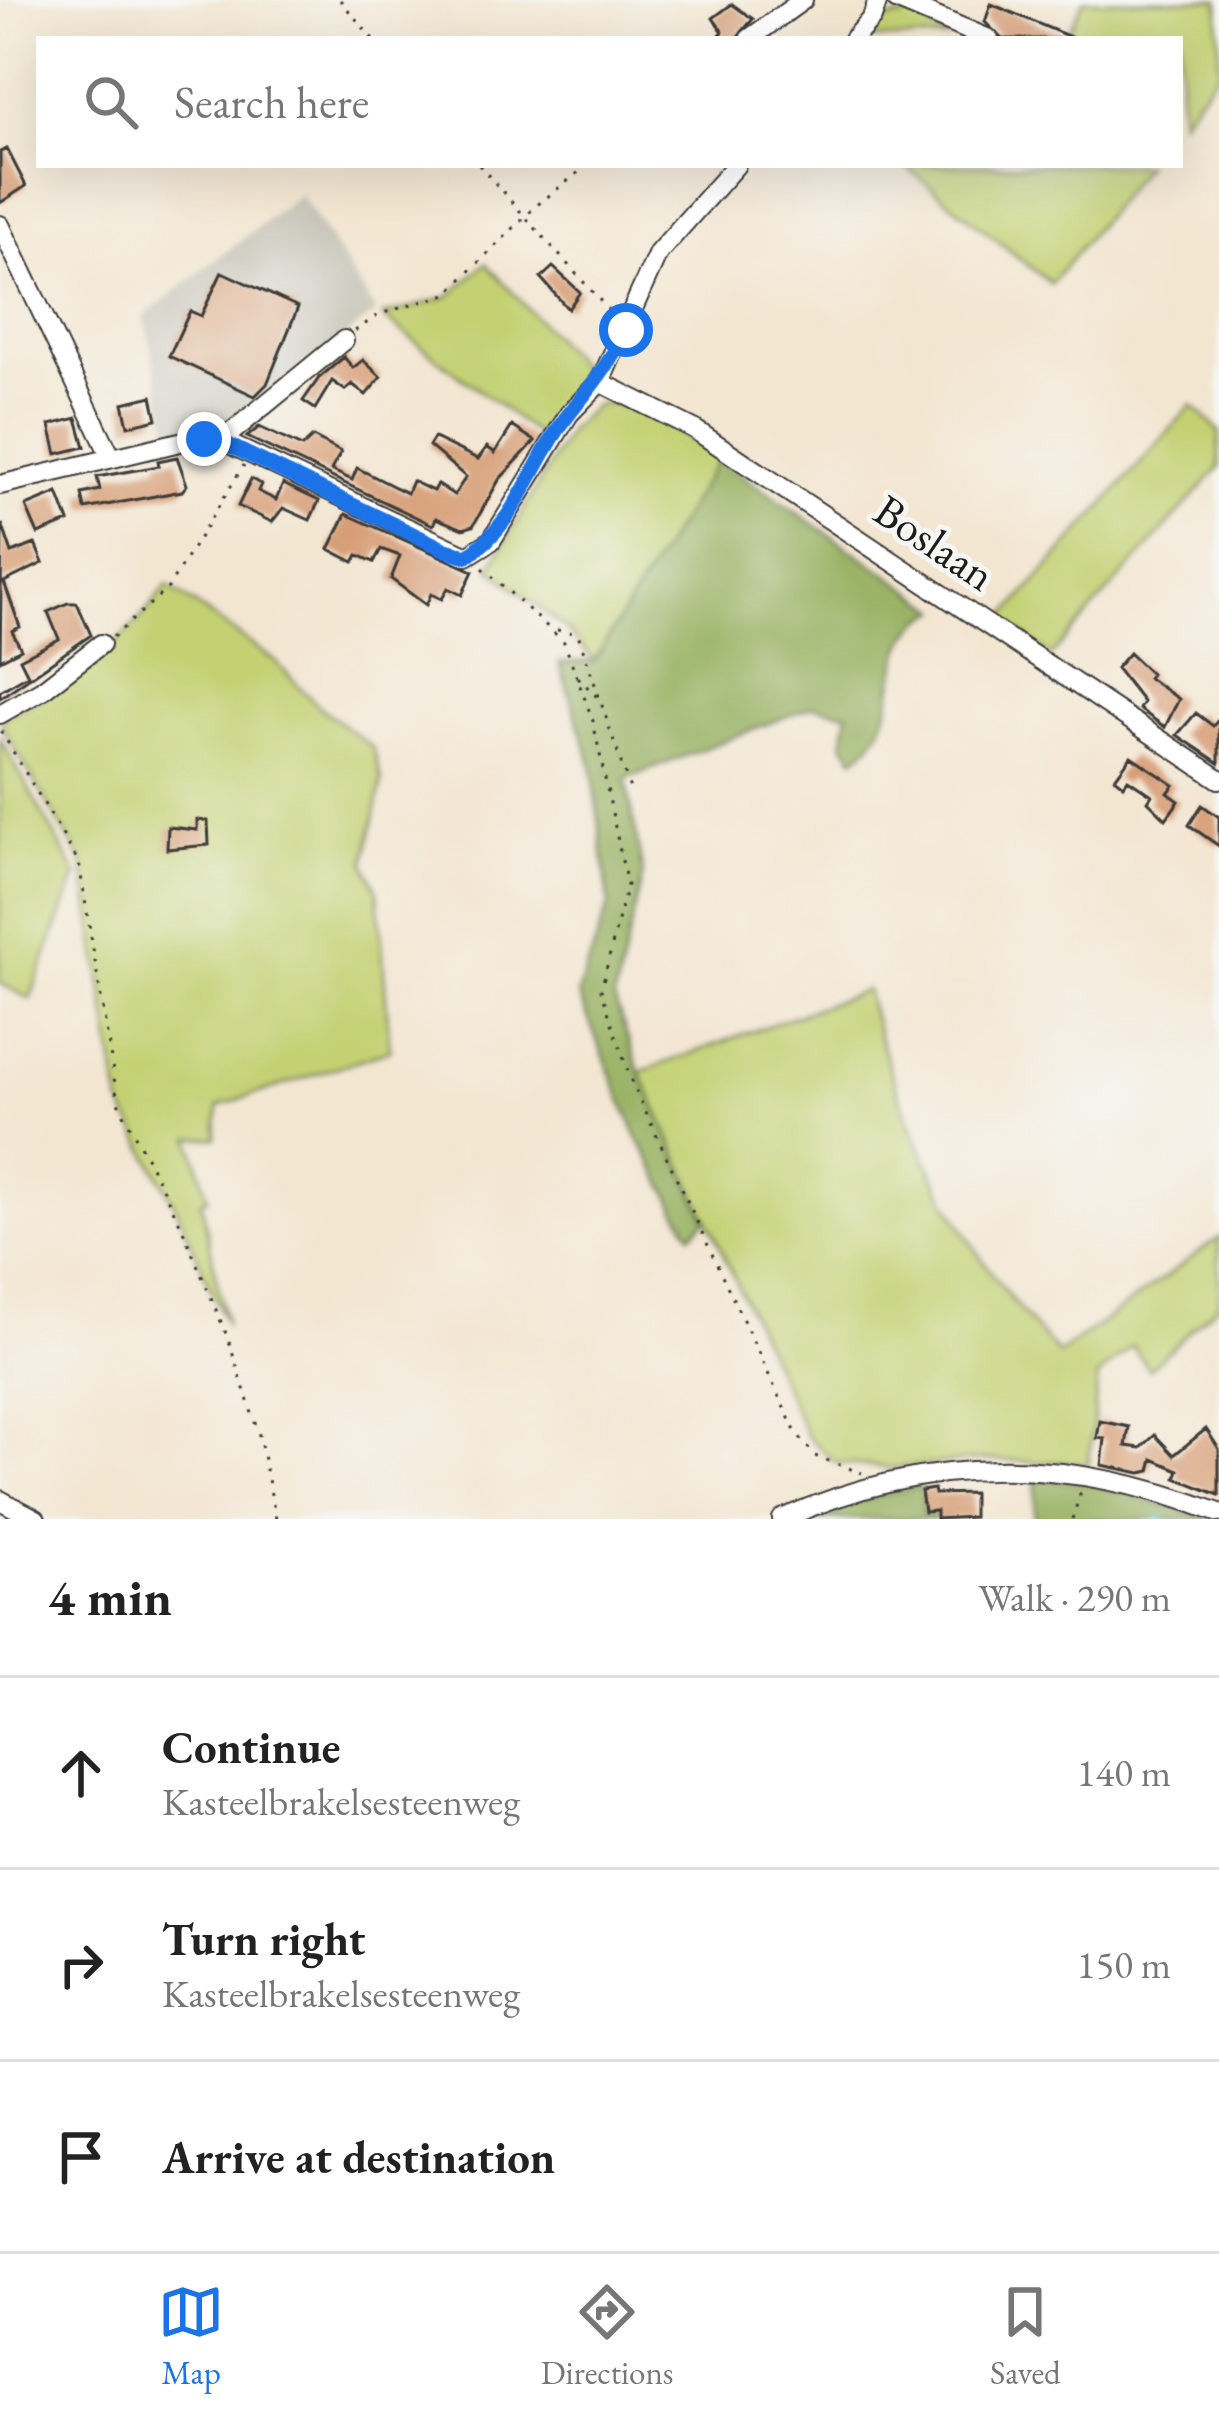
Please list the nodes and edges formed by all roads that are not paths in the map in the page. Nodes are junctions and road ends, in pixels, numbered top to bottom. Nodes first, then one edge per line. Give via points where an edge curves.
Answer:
1 (802, 0) edge
2 (878, 0) edge
3 (896, 0) edge
4 (753, 36) edge
5 (856, 36) edge
6 (982, 36) edge
7 (733, 168) edge
8 (0, 225) edge
9 (344, 340) road end
10 (600, 382) junction
11 (218, 440) junction
12 (111, 457) junction
13 (0, 485) edge
14 (101, 644) road end
15 (0, 714) edge
16 (1219, 779) edge
17 (0, 1500) edge
18 (1219, 1513) edge
19 (36, 1519) edge
20 (782, 1519) edge

1 - 4 street
2 - 5 street
3 - 6 street
7 - 10 street via 658,253
8 - 12 street
9 - 11 street
10 - 11 street via 569,414 491,541 467,556
10 - 16 street, Boslaan via 694,429
11 - 12 street
12 - 13 street
14 - 15 street
17 - 19 street
18 - 20 street via 1088,1474 980,1467 883,1482

